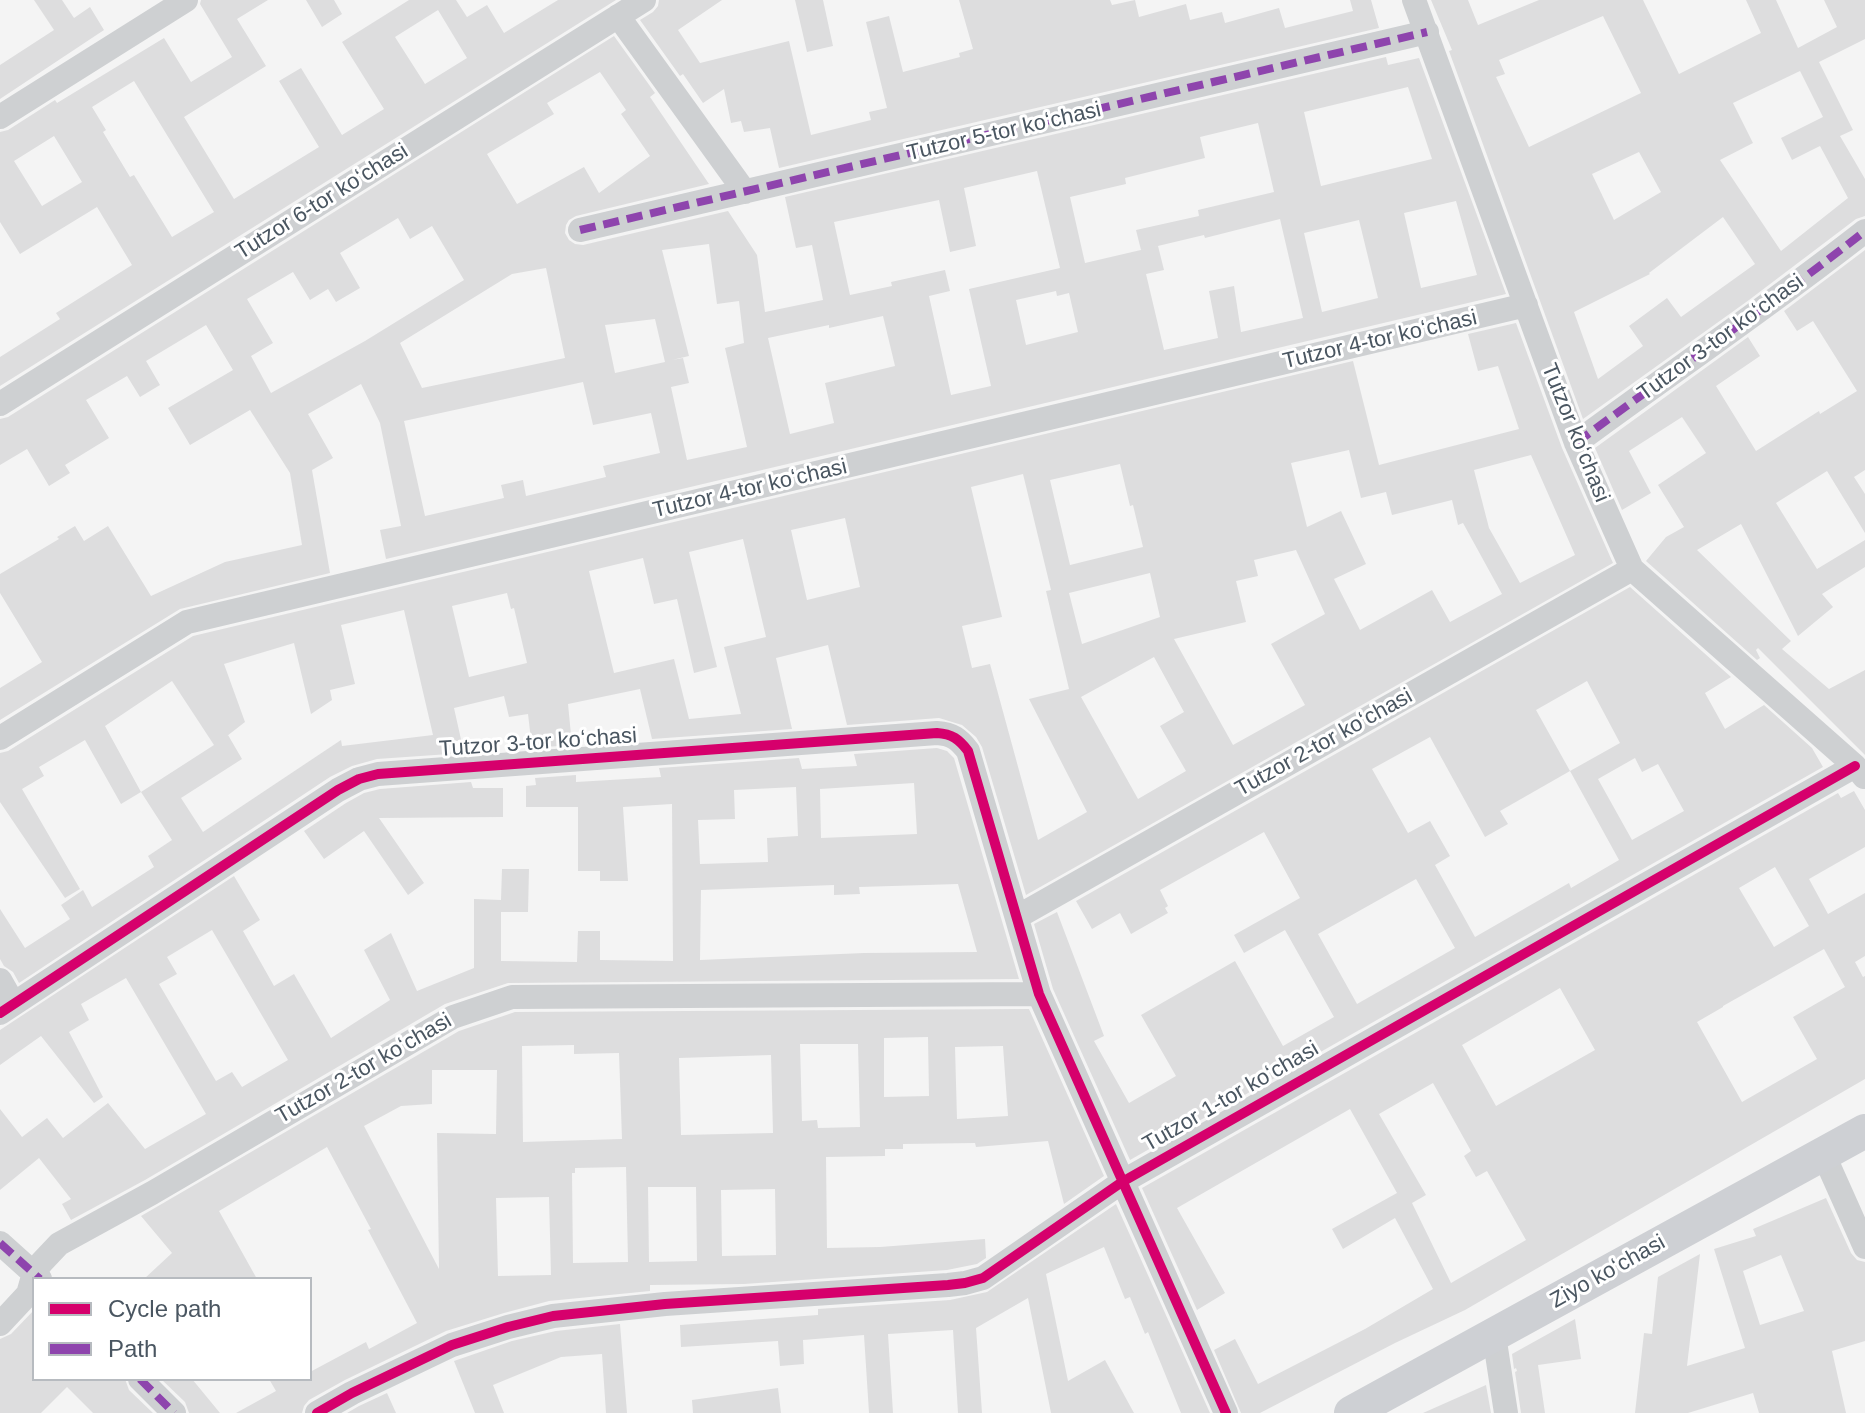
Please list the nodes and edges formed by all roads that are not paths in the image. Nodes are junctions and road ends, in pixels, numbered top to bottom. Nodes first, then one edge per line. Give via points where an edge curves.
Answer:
1 (186, 0) edge
2 (644, 0) edge
3 (1414, 0) edge
4 (618, 16) junction
5 (1427, 32) junction
6 (0, 117) edge
7 (745, 192) junction
8 (580, 230) dead end
9 (1865, 231) edge
10 (1526, 305) junction
11 (0, 404) edge
12 (1576, 443) junction
13 (1632, 569) junction
14 (0, 738) edge
15 (1860, 773) edge
16 (1017, 917) junction
17 (0, 980) edge
18 (1039, 994) junction
19 (7, 1008) edge
20 (1865, 1131) edge
21 (1823, 1153) junction
22 (1122, 1182) junction
23 (0, 1243) edge
24 (1865, 1247) edge
25 (37, 1276) edge
26 (32, 1286) edge
27 (0, 1324) edge
28 (1494, 1335) junction
29 (142, 1381) edge
30 (174, 1413) edge
31 (317, 1413) edge
32 (1226, 1413) edge
33 (1351, 1413) edge
34 (1506, 1413) edge

1 - 6 street
2 - 4 street, Tutzor 6-tor koʻchasi
3 - 5 street, Tutzor koʻchasi
4 - 7 street
4 - 11 street, Tutzor 6-tor koʻchasi
5 - 7 street, Tutzor 5-tor koʻchasi
5 - 10 street, Tutzor koʻchasi
7 - 8 street, Tutzor 5-tor koʻchasi
9 - 12 street, Tutzor 3-tor koʻchasi
10 - 12 street, Tutzor koʻchasi
10 - 14 street, Tutzor 4-tor koʻchasi via 187,622
12 - 13 street, Tutzor koʻchasi
13 - 15 street, Tutzor koʻchasi
13 - 16 street, Tutzor 2-tor koʻchasi
15 - 22 street, Tutzor 1-tor koʻchasi
16 - 18 street, Tutzor 3-tor koʻchasi
16 - 19 street, Tutzor 3-tor koʻchasi via 968,751 946,734 378,774 338,790
17 - 19 street
18 - 22 street, Tutzor 3-tor koʻchasi
18 - 25 street, Tutzor 2-tor koʻchasi via 512,997 453,1017 59,1244
20 - 21 street, Ziyo koʻchasi
21 - 24 street
21 - 28 street, Ziyo koʻchasi
22 - 31 street, Tutzor 1-tor koʻchasi via 983,1278 553,1316 452,1345
22 - 32 street, Tutzor 3-tor koʻchasi
23 - 25 street
26 - 27 street, Tutzor 2-tor koʻchasi
28 - 33 street, Ziyo koʻchasi
28 - 34 street
29 - 30 street

